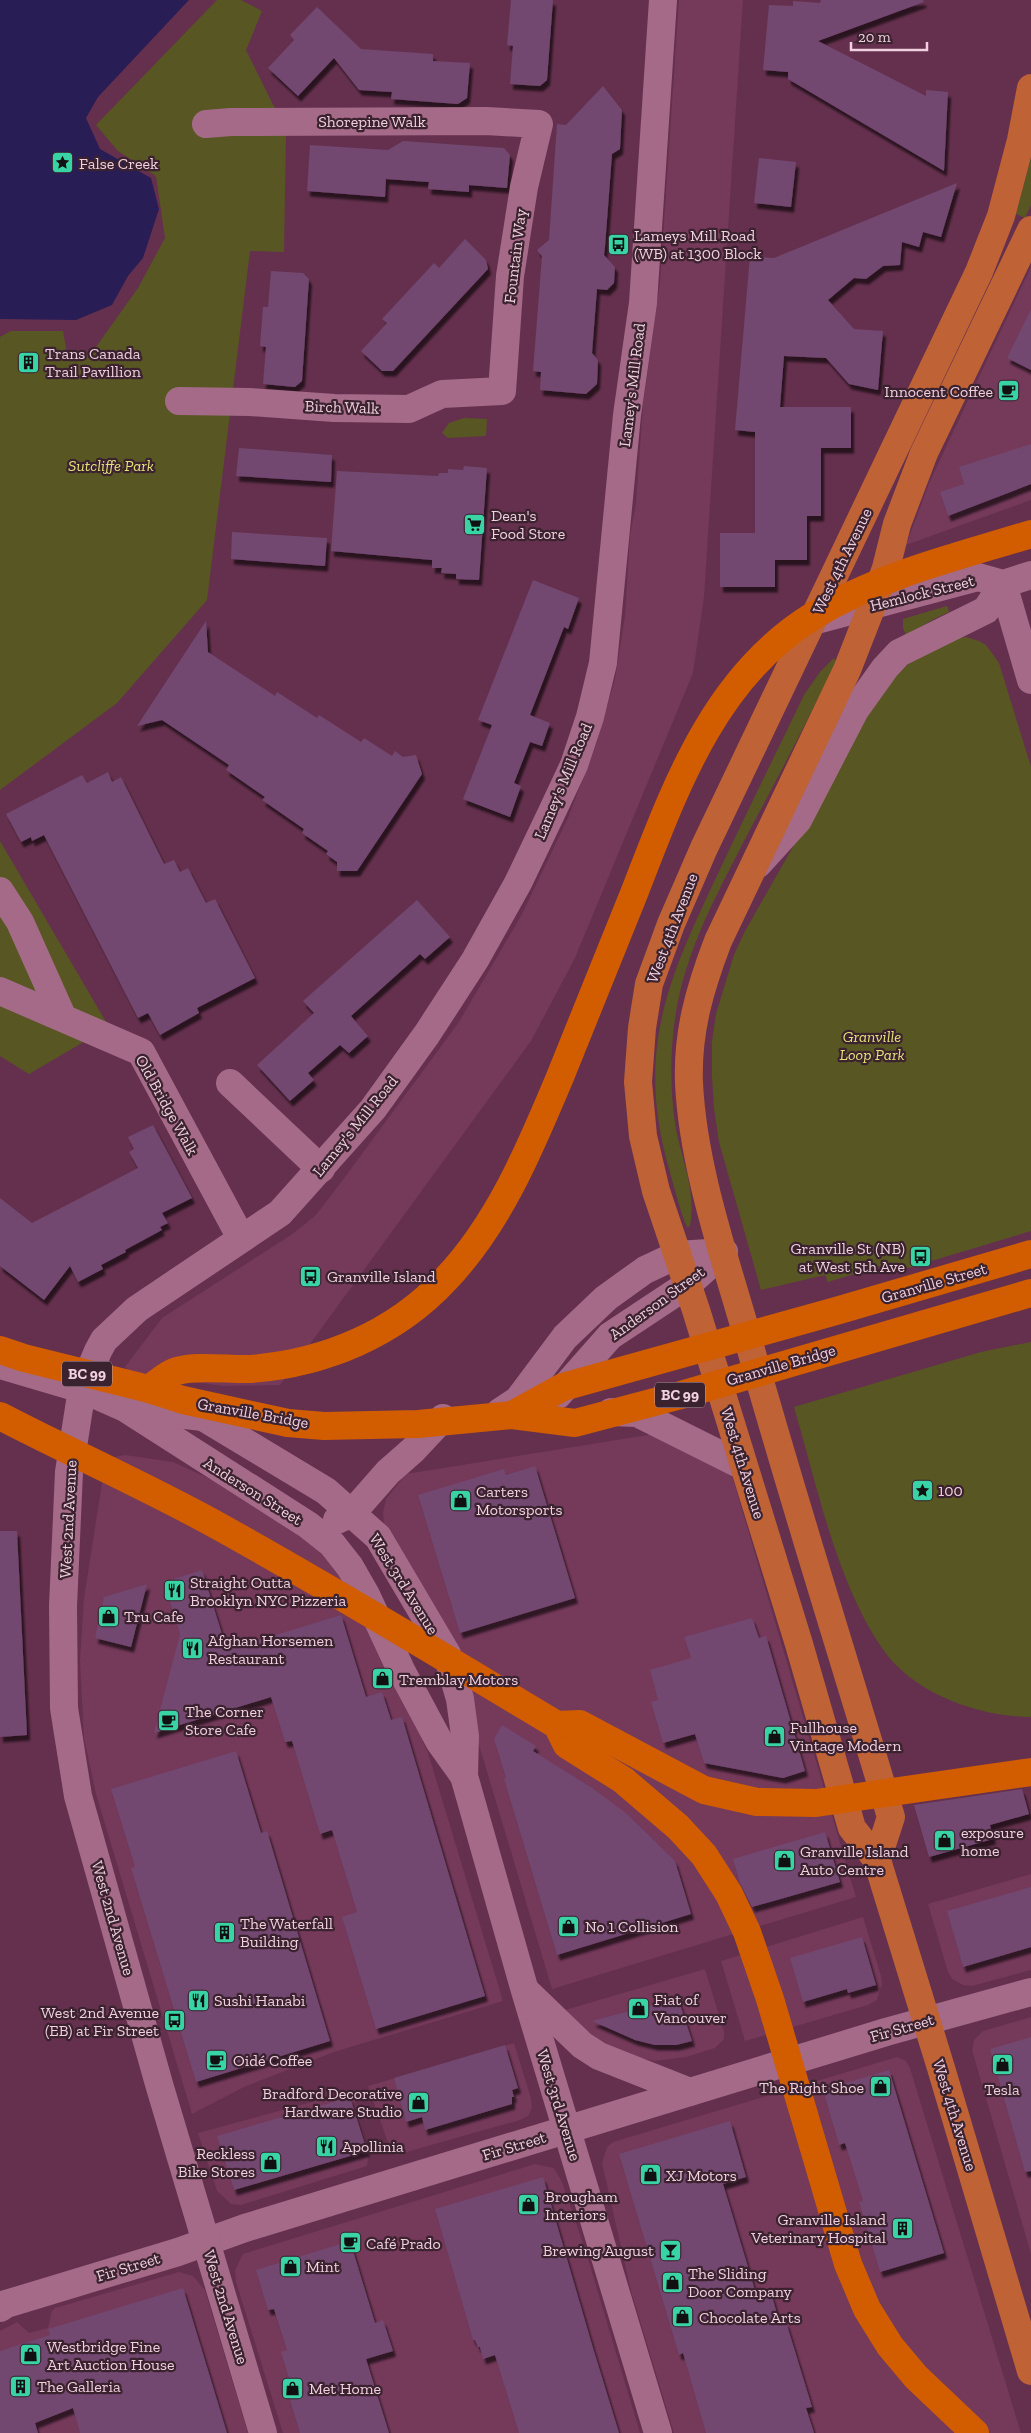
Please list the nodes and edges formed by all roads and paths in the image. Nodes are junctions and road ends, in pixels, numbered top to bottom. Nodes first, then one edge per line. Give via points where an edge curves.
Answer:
1 (663, 0) edge
2 (1031, 88) edge
3 (206, 124) dead end
4 (539, 124) joint
5 (1031, 230) edge
6 (502, 391) joint
7 (179, 401) dead end
8 (1031, 534) edge
9 (1031, 575) edge
10 (1003, 584) junction
11 (872, 606) junction
12 (813, 621) junction
13 (1031, 680) edge
14 (751, 871) junction
15 (0, 891) edge
16 (0, 991) edge
17 (62, 1016) junction
18 (230, 1083) dead end
19 (321, 1169) junction
20 (240, 1238) junction
21 (724, 1252) junction
22 (1031, 1254) edge
23 (677, 1255) junction
24 (687, 1285) junction
25 (1031, 1293) edge
26 (836, 1311) joint
27 (0, 1350) edge
28 (0, 1365) edge
29 (82, 1389) junction
30 (150, 1389) junction
31 (125, 1408) junction
32 (539, 1410) junction
33 (506, 1413) junction
34 (0, 1416) edge
35 (203, 1417) junction
36 (443, 1418) junction
37 (743, 1466) junction
38 (352, 1513) junction
39 (308, 1525) junction
40 (557, 1725) junction
41 (1031, 1772) edge
42 (464, 1776) junction
43 (877, 1860) junction
44 (525, 1990) junction
45 (1031, 1992) edge
46 (927, 2021) junction
47 (690, 2092) junction
48 (567, 2130) junction
49 (206, 2241) junction
50 (0, 2308) edge
51 (1031, 2372) edge
52 (263, 2433) edge
53 (658, 2433) edge
54 (975, 2433) edge

1 - 19 street, Lamey's Mill Road via 643,303 627,415 603,663 590,717 574,765 518,883 476,960 373,1109
2 - 12 main road, West 4th Avenue via 1001,216 979,272
3 - 4 street, Shorepine Walk via 476,121
4 - 6 street, Fountain Way via 524,187 510,276
5 - 11 main road, West 4th Avenue via 924,453 897,524
6 - 7 street, Birch Walk via 442,394 409,409
8 - 30 highway via 905,572 842,600 782,638 751,666 724,700 697,744 672,798 520,1169 475,1244 415,1310 380,1332 307,1361 251,1369 176,1371
9 - 10 street
10 - 11 street, Hemlock Street via 978,577
10 - 13 street
10 - 14 street via 986,610 899,653 890,663 855,710 798,820
11 - 12 street, Hemlock Street
11 - 14 main road, West 4th Avenue via 847,670
12 - 23 main road, West 4th Avenue via 704,848 670,924 649,984 638,1082 643,1136 656,1191
14 - 21 main road, West 4th Avenue via 700,988 690,1036 689,1084 695,1132
15 - 17 street via 20,922
16 - 17 street, Old Bridge Walk
17 - 20 street, Old Bridge Walk via 141,1052
18 - 19 street
19 - 20 street, Lamey's Mill Road via 280,1213
20 - 29 street, Lamey's Mill Road via 137,1309 104,1340
21 - 23 street, Anderson Street
21 - 24 street, Anderson Street
21 - 43 main road, West 4th Avenue via 772,1428 891,1816
22 - 26 highway, Granville Street / BC 99
23 - 24 main road, West 4th Avenue
23 - 33 street, Anderson Street via 645,1270 606,1298 565,1337
24 - 32 street, Anderson Street via 610,1336 559,1394
24 - 37 main road, West 4th Avenue
25 - 33 highway, Granville Bridge / BC 99 via 575,1423
26 - 33 highway, Granville Bridge / BC 99 via 563,1387
27 - 30 highway, Granville Bridge / BC 99
28 - 29 street, Anderson Street
29 - 31 street, Anderson Street
29 - 49 street, West 2nd Avenue via 69,1472 63,1606 64,1708 78,1796
30 - 33 highway, Granville Bridge / BC 99 via 253,1416 324,1426 418,1424
31 - 35 street, Anderson Street
31 - 39 street, Anderson Street
32 - 33 street, Anderson Street
32 - 37 street, Anderson Street via 638,1413
33 - 36 street, Anderson Street
34 - 40 highway via 220,1527
35 - 36 street, Anderson Street via 336,1414
35 - 38 street, West 3rd Avenue via 326,1491
36 - 38 street, Anderson Street
37 - 43 main road, West 4th Avenue via 852,1828
38 - 39 street, Anderson Street via 332,1522
38 - 42 street, West 3rd Avenue via 378,1537 447,1654 460,1699 465,1736
39 - 42 street, West 3rd Avenue via 332,1544 350,1567 439,1741
40 - 41 highway via 580,1724 704,1790 757,1802 816,1804
40 - 54 highway via 568,1745 623,1780 678,1827 704,1855 729,1894 747,1932 770,1999 848,2264 867,2309 890,2346 916,2376
42 - 44 street, West 3rd Avenue
43 - 46 main road, West 4th Avenue
44 - 47 street via 582,2045 599,2056
44 - 48 street, West 3rd Avenue
45 - 46 street, Fir Street
46 - 47 street, Fir Street
46 - 51 main road, West 4th Avenue
47 - 48 street, Fir Street
48 - 49 street, Fir Street
48 - 53 street, West 3rd Avenue
49 - 50 street, Fir Street
49 - 52 street, West 2nd Avenue

